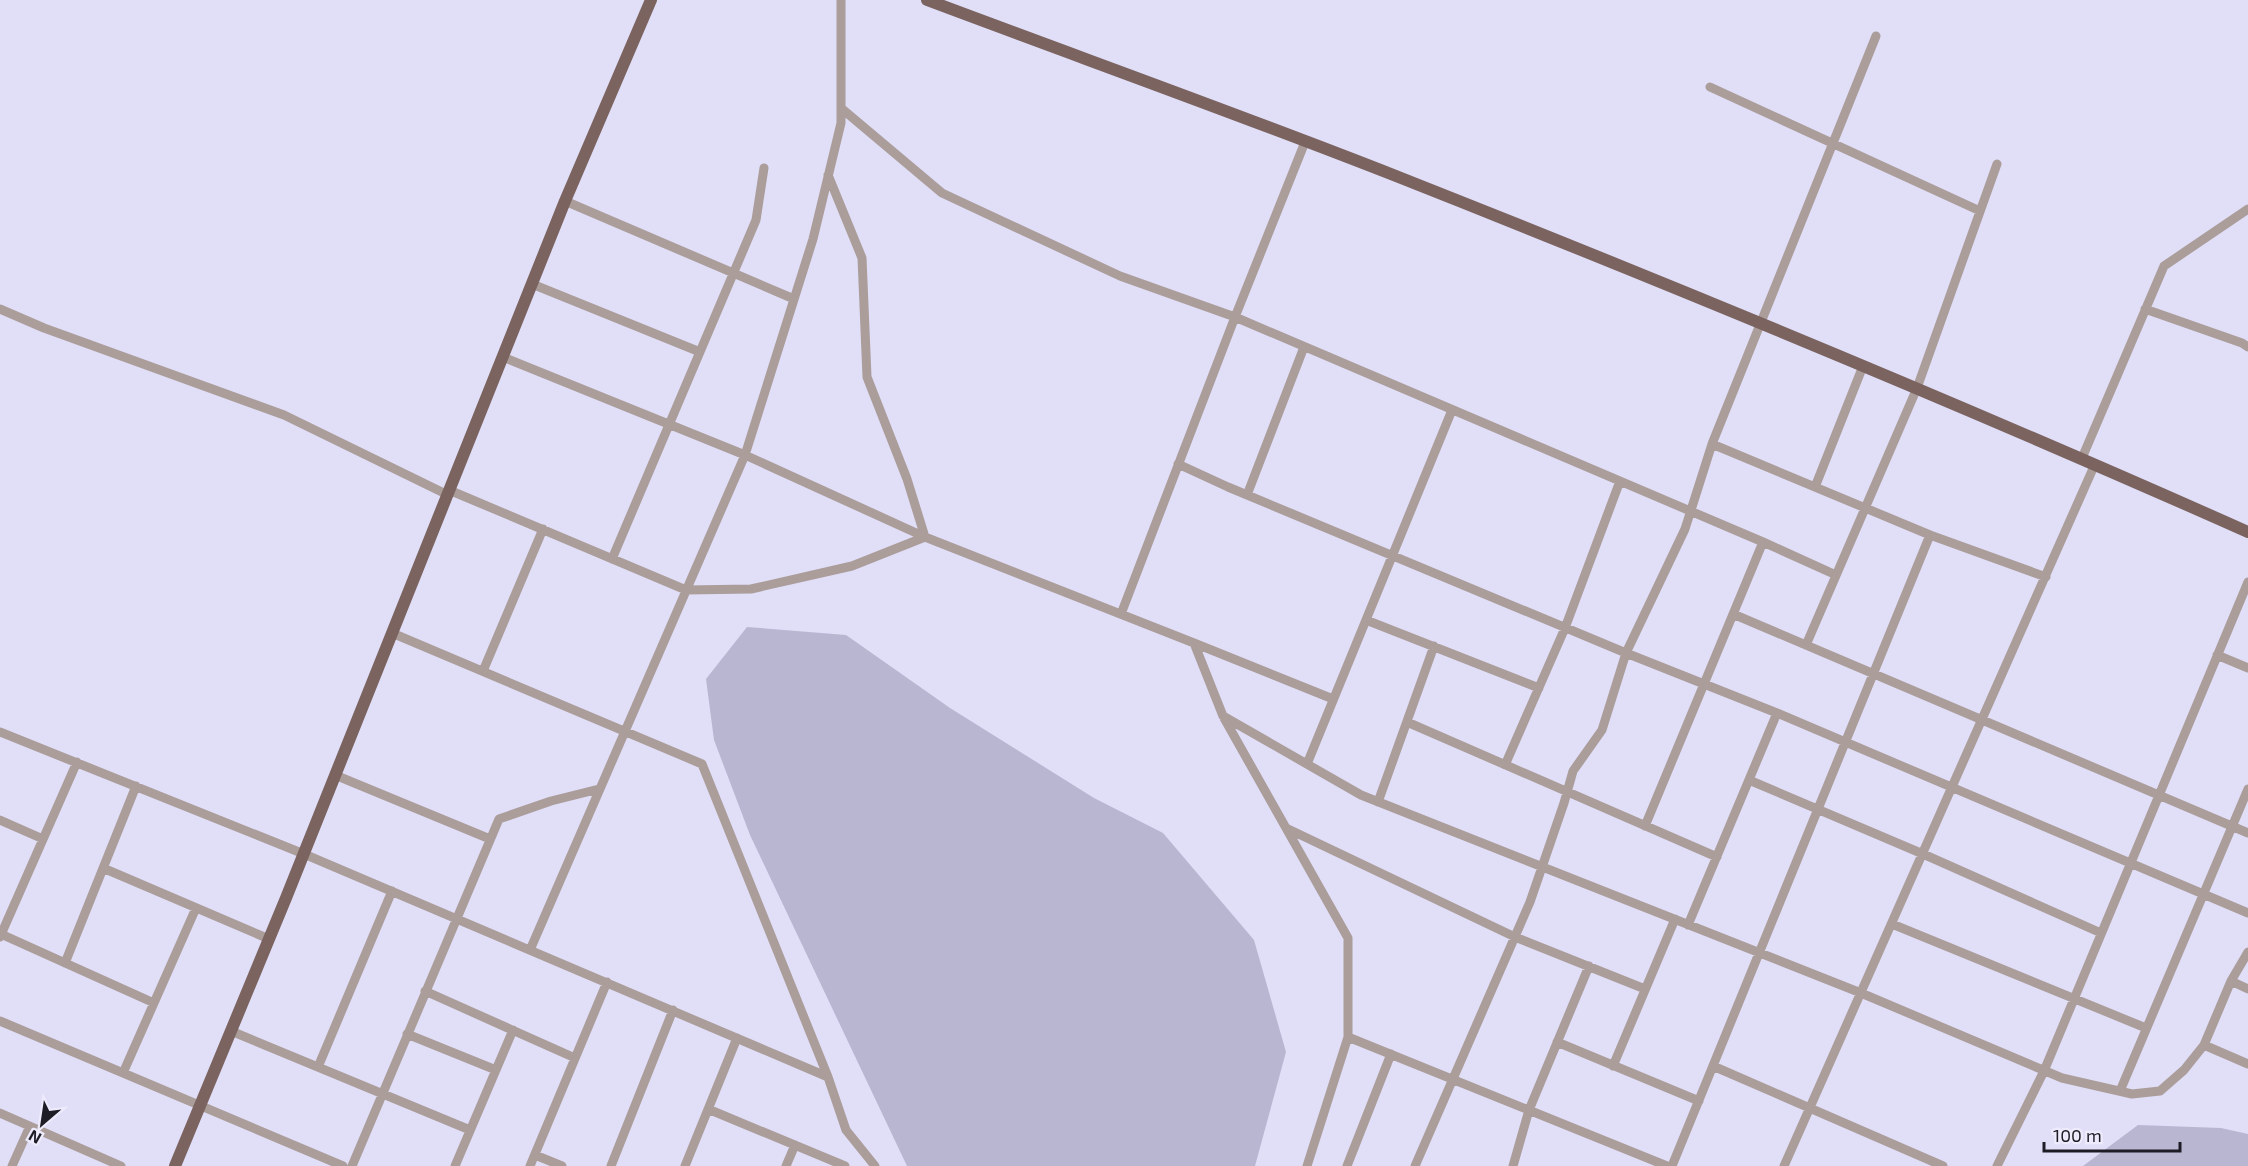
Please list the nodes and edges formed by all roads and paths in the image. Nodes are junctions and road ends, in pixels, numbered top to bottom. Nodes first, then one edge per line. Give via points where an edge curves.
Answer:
1 (651, 0) edge
2 (841, 0) edge
3 (927, 0) edge
4 (1876, 36) dead end
5 (1710, 87) dead end
6 (841, 108) junction
7 (1305, 142) junction
8 (1833, 143) junction
9 (1997, 165) dead end
10 (764, 168) dead end
11 (828, 175) junction
12 (565, 201) junction
13 (2248, 209) edge
14 (1980, 211) junction
15 (734, 273) junction
16 (532, 284) junction
17 (794, 299) junction
18 (0, 309) edge
19 (2145, 309) junction
20 (1234, 317) junction
21 (1760, 324) junction
22 (1304, 347) junction
23 (2248, 347) edge
24 (700, 352) junction
25 (503, 357) junction
26 (1863, 366) junction
27 (1917, 388) junction
28 (1452, 410) junction
29 (669, 424) junction
30 (1712, 444) junction
31 (745, 455) junction
32 (2082, 458) junction
33 (1178, 464) junction
34 (2095, 464) junction
35 (1620, 481) junction
36 (1815, 487) junction
37 (449, 493) junction
38 (1247, 495) junction
39 (1865, 508) junction
40 (1690, 511) junction
41 (543, 530) junction
42 (2248, 532) edge
43 (1930, 535) junction
44 (925, 537) junction
45 (1763, 542) junction
46 (1392, 556) junction
47 (612, 559) junction
48 (1836, 575) junction
49 (2046, 577) junction
50 (2248, 582) edge
51 (686, 590) junction
52 (1121, 614) junction
53 (1733, 614) junction
54 (1366, 620) junction
55 (1565, 628) junction
56 (392, 633) junction
57 (1194, 643) junction
58 (1806, 645) junction
59 (1434, 646) junction
60 (1626, 653) junction
61 (2217, 655) junction
62 (2248, 668) edge
63 (483, 671) junction
64 (1873, 673) junction
65 (1704, 683) junction
66 (1539, 688) junction
67 (1333, 699) junction
68 (1777, 713) junction
69 (1223, 716) junction
70 (1983, 720) junction
71 (1407, 722) junction
72 (624, 731) junction
73 (0, 732) edge
74 (1844, 741) junction
75 (77, 762) junction
76 (1307, 764) junction
77 (1505, 765) junction
78 (335, 775) junction
79 (1749, 780) junction
80 (136, 786) junction
81 (1953, 787) junction
82 (599, 789) junction
83 (2248, 789) edge
84 (1567, 792) junction
85 (2159, 795) junction
86 (1378, 802) junction
87 (1817, 809) junction
88 (0, 820) edge
89 (1645, 826) junction
90 (2232, 826) junction
91 (1286, 828) junction
92 (2248, 833) edge
93 (43, 839) junction
94 (490, 839) junction
95 (304, 854) junction
96 (1923, 854) junction
97 (1717, 857) junction
98 (2131, 862) junction
99 (1542, 867) junction
100 (103, 868) junction
101 (392, 891) junction
102 (2202, 893) junction
103 (196, 908) junction
104 (2248, 912) edge
105 (455, 918) junction
106 (1675, 919) junction
107 (1892, 924) junction
108 (1688, 925) junction
109 (2102, 933) junction
110 (1, 935) edge
111 (1515, 937) junction
112 (269, 939) junction
113 (530, 950) junction
114 (2248, 952) edge
115 (1759, 953) junction
116 (65, 963) junction
117 (1589, 966) junction
118 (2231, 981) junction
119 (607, 982) junction
120 (1645, 989) junction
121 (2248, 989) edge
122 (425, 991) junction
123 (1861, 993) junction
124 (2074, 999) junction
125 (154, 1003) junction
126 (673, 1011) junction
127 (0, 1021) edge
128 (2146, 1028) junction
129 (513, 1030) junction
130 (231, 1031) junction
131 (407, 1034) junction
132 (1348, 1037) junction
133 (737, 1038) junction
134 (1557, 1042) junction
135 (2204, 1045) junction
136 (1391, 1054) junction
137 (574, 1058) junction
138 (2248, 1064) edge
139 (1613, 1066) junction
140 (1713, 1066) junction
141 (318, 1067) junction
142 (496, 1070) junction
143 (2044, 1071) junction
144 (123, 1073) junction
145 (828, 1077) junction
146 (1453, 1079) junction
147 (2120, 1091) junction
148 (382, 1094) junction
149 (1699, 1101) junction
150 (200, 1106) junction
151 (1810, 1107) junction
152 (708, 1109) junction
153 (1529, 1110) junction
154 (0, 1113) edge
155 (30, 1126) junction
156 (470, 1130) junction
157 (795, 1145) junction
158 (535, 1155) junction
159 (12, 1166) edge
160 (121, 1166) edge
161 (175, 1166) edge
162 (343, 1166) edge
163 (352, 1166) edge
164 (455, 1166) edge
165 (530, 1166) edge
166 (562, 1166) edge
167 (610, 1166) edge
168 (685, 1166) edge
169 (786, 1166) edge
170 (845, 1166) edge
171 (875, 1166) edge
172 (1307, 1166) edge
173 (1347, 1166) edge
174 (1415, 1166) edge
175 (1513, 1166) edge
176 (1667, 1166) edge
177 (1672, 1166) edge
178 (1784, 1166) edge
179 (1943, 1166) edge
180 (1997, 1166) edge

1 - 12 main road
2 - 6 street
3 - 7 main road
4 - 8 street
5 - 8 street
6 - 11 street
6 - 20 street via 942,194 1120,276
7 - 20 street
7 - 21 main road
8 - 14 street
8 - 21 street
9 - 14 street
10 - 15 street via 756,220
11 - 17 street
11 - 44 street via 862,258 867,377
12 - 15 street
12 - 16 main road
13 - 19 street via 2164,266
14 - 27 street
15 - 17 street
15 - 24 street
16 - 24 street
16 - 25 main road
17 - 31 street
18 - 37 street via 284,415
19 - 23 street
19 - 32 street
20 - 22 street
20 - 33 street
21 - 26 main road
21 - 30 street
22 - 28 street
22 - 38 street
24 - 29 street
25 - 29 street
25 - 37 main road
26 - 27 main road
26 - 36 street
27 - 32 main road
27 - 39 street
28 - 35 street
28 - 46 street
29 - 31 street
29 - 47 street
30 - 36 street
30 - 40 street
31 - 44 street
31 - 51 street
32 - 34 main road
33 - 38 street
33 - 52 street
34 - 42 main road
34 - 49 street
35 - 40 street
35 - 55 street
36 - 39 street
37 - 41 street
37 - 56 main road
38 - 46 street
39 - 43 street
39 - 48 street
40 - 45 street
40 - 60 street
41 - 47 street
41 - 63 street
43 - 49 street
43 - 64 street
44 - 51 street via 852,566 751,589
44 - 52 street
45 - 48 street
45 - 53 street
46 - 54 street
46 - 55 street
47 - 51 street
48 - 58 street
49 - 70 street
50 - 61 street
51 - 72 street
52 - 57 street
53 - 58 street
53 - 65 street
54 - 59 street
54 - 67 street
55 - 60 street
55 - 66 street
56 - 63 street
56 - 78 main road
57 - 67 street
57 - 69 street
58 - 64 street
59 - 66 street
59 - 71 street
60 - 65 street
60 - 84 street via 1602,730 1573,771
61 - 62 street
61 - 85 street
63 - 72 street
64 - 70 street
64 - 74 street
65 - 68 street
65 - 89 street
66 - 77 street
67 - 76 street
68 - 74 street
68 - 79 street
69 - 76 street
69 - 91 street
70 - 81 street
70 - 85 street
71 - 77 street
71 - 86 street
72 - 82 street
72 - 145 street via 702,764
73 - 75 street
74 - 81 street
74 - 87 street
75 - 80 street
75 - 93 street
76 - 86 street
77 - 84 street
78 - 94 street
78 - 95 main road
79 - 87 street
79 - 97 street
80 - 95 street
80 - 100 street
81 - 96 street
81 - 98 street
82 - 94 street via 499,819
82 - 113 street
83 - 90 street
84 - 89 street
84 - 99 street
85 - 90 street
85 - 98 street
86 - 99 street
87 - 96 street
87 - 115 street
88 - 93 street
89 - 97 street
90 - 92 street
90 - 102 street
91 - 111 street
91 - 132 street via 1348,938
93 - 110 street
94 - 105 street
95 - 101 street
95 - 112 main road
96 - 107 street
96 - 109 street
97 - 108 street
98 - 102 street
98 - 109 street
99 - 106 street
99 - 111 street
100 - 103 street
100 - 116 street
101 - 105 street
101 - 141 street
102 - 104 street
102 - 128 street
103 - 112 street
103 - 125 street
105 - 113 street
105 - 122 street
106 - 108 street
106 - 120 street
107 - 123 street
107 - 124 street
108 - 115 street
109 - 124 street
110 - 116 street
111 - 117 street
111 - 146 street
112 - 130 main road
113 - 119 street
114 - 118 street
115 - 123 street
115 - 140 street
116 - 125 street
117 - 120 street
117 - 134 street
118 - 121 street
118 - 135 street
119 - 126 street
119 - 137 street
120 - 139 street
122 - 129 street
122 - 131 street
123 - 143 street
123 - 151 street
124 - 128 street
124 - 143 street
125 - 144 street
126 - 133 street
126 - 167 street
127 - 144 street
128 - 147 street
129 - 137 street
129 - 142 street
130 - 141 street
130 - 150 main road
131 - 142 street
131 - 148 street
132 - 136 street
132 - 172 street
133 - 145 street
133 - 152 street
134 - 139 street
134 - 153 street
135 - 138 street
135 - 147 street via 2160,1091
136 - 146 street
136 - 173 street
137 - 158 street
139 - 149 street
140 - 149 street
140 - 151 street
141 - 148 street
142 - 156 street
143 - 147 street
143 - 180 street
144 - 150 street
145 - 171 street via 846,1130
146 - 153 street
146 - 174 street
148 - 156 street
148 - 163 street
149 - 177 street
150 - 161 main road
150 - 162 street
151 - 178 street
151 - 179 street
152 - 157 street
152 - 168 street
153 - 175 street
153 - 176 street
154 - 155 street
155 - 159 street
155 - 160 street
156 - 164 street
157 - 169 street
157 - 170 street
158 - 165 street
158 - 166 street

